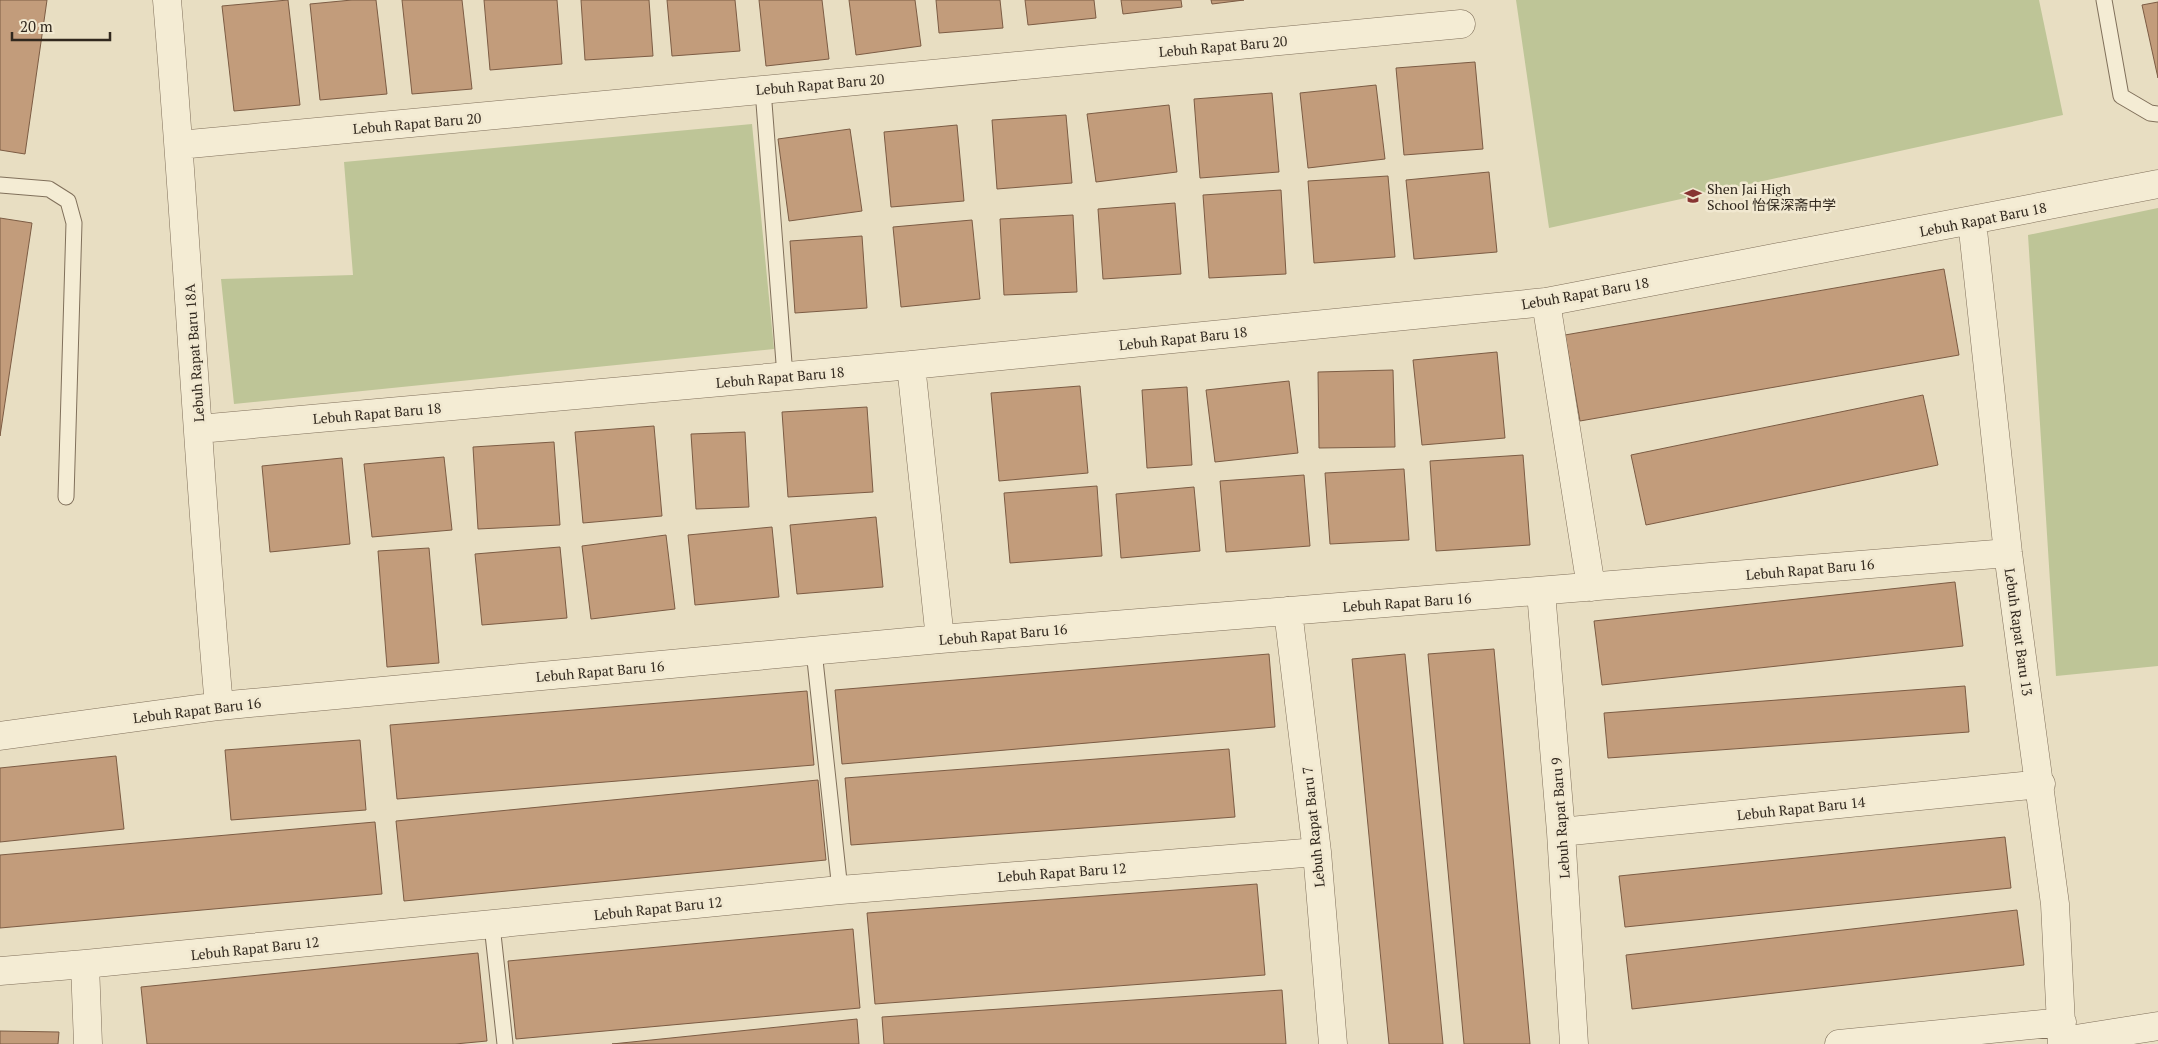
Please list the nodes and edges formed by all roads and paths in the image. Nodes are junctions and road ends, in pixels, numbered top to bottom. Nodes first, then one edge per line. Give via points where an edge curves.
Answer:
1 (167, 0) edge
2 (2104, 0) edge
3 (1461, 24) dead end
4 (763, 90) junction
5 (2158, 114) edge
6 (180, 145) junction
7 (2158, 184) edge
8 (0, 185) edge
9 (1972, 221) junction
10 (1546, 302) junction
11 (911, 365) junction
12 (785, 376) junction
13 (199, 429) junction
14 (66, 497) dead end
15 (2008, 552) junction
16 (1591, 587) junction
17 (1541, 592) junction
18 (1288, 611) junction
19 (940, 639) junction
20 (814, 652) junction
21 (219, 706) junction
22 (0, 736) edge
23 (2040, 784) junction
24 (1562, 832) junction
25 (1317, 852) junction
26 (840, 890) junction
27 (492, 925) junction
28 (85, 964) junction
29 (0, 971) edge
30 (2158, 1026) edge
31 (2062, 1035) edge
32 (1934, 1038) edge
33 (88, 1044) edge
34 (505, 1044) edge
35 (1333, 1044) edge
36 (1574, 1044) edge
37 (1839, 1044) edge

1 - 6 street, Lebuh Rapat Baru 18A
2 - 5 lane via 2121,96 2150,114
3 - 4 street, Lebuh Rapat Baru 20
4 - 6 street, Lebuh Rapat Baru 20
4 - 12 lane
6 - 13 street, Lebuh Rapat Baru 18A
7 - 9 street, Lebuh Rapat Baru 18
8 - 14 lane via 49,189 68,201 74,223
9 - 10 street, Lebuh Rapat Baru 18
9 - 15 street, Lebuh Rapat Baru 13
10 - 11 street, Lebuh Rapat Baru 18
10 - 16 street
11 - 12 street, Lebuh Rapat Baru 18
11 - 19 street
12 - 13 street, Lebuh Rapat Baru 18
13 - 21 street, Lebuh Rapat Baru 18A
15 - 16 street, Lebuh Rapat Baru 16
15 - 23 street, Lebuh Rapat Baru 13
16 - 17 street, Lebuh Rapat Baru 16
17 - 18 street, Lebuh Rapat Baru 16
17 - 24 street, Lebuh Rapat Baru 9
18 - 19 street, Lebuh Rapat Baru 16
18 - 25 street, Lebuh Rapat Baru 7
19 - 20 street, Lebuh Rapat Baru 16
20 - 21 street, Lebuh Rapat Baru 16
20 - 26 lane
21 - 22 street, Lebuh Rapat Baru 16
23 - 24 street, Lebuh Rapat Baru 14
23 - 31 street, Lebuh Rapat Baru 13 via 2055,904
24 - 36 street, Lebuh Rapat Baru 9
25 - 26 street, Lebuh Rapat Baru 12
25 - 35 street, Lebuh Rapat Baru 7
26 - 27 street, Lebuh Rapat Baru 12
27 - 28 street, Lebuh Rapat Baru 12
27 - 34 lane
28 - 29 street, Lebuh Rapat Baru 12
28 - 33 street
30 - 31 street
31 - 32 street
32 - 37 street

